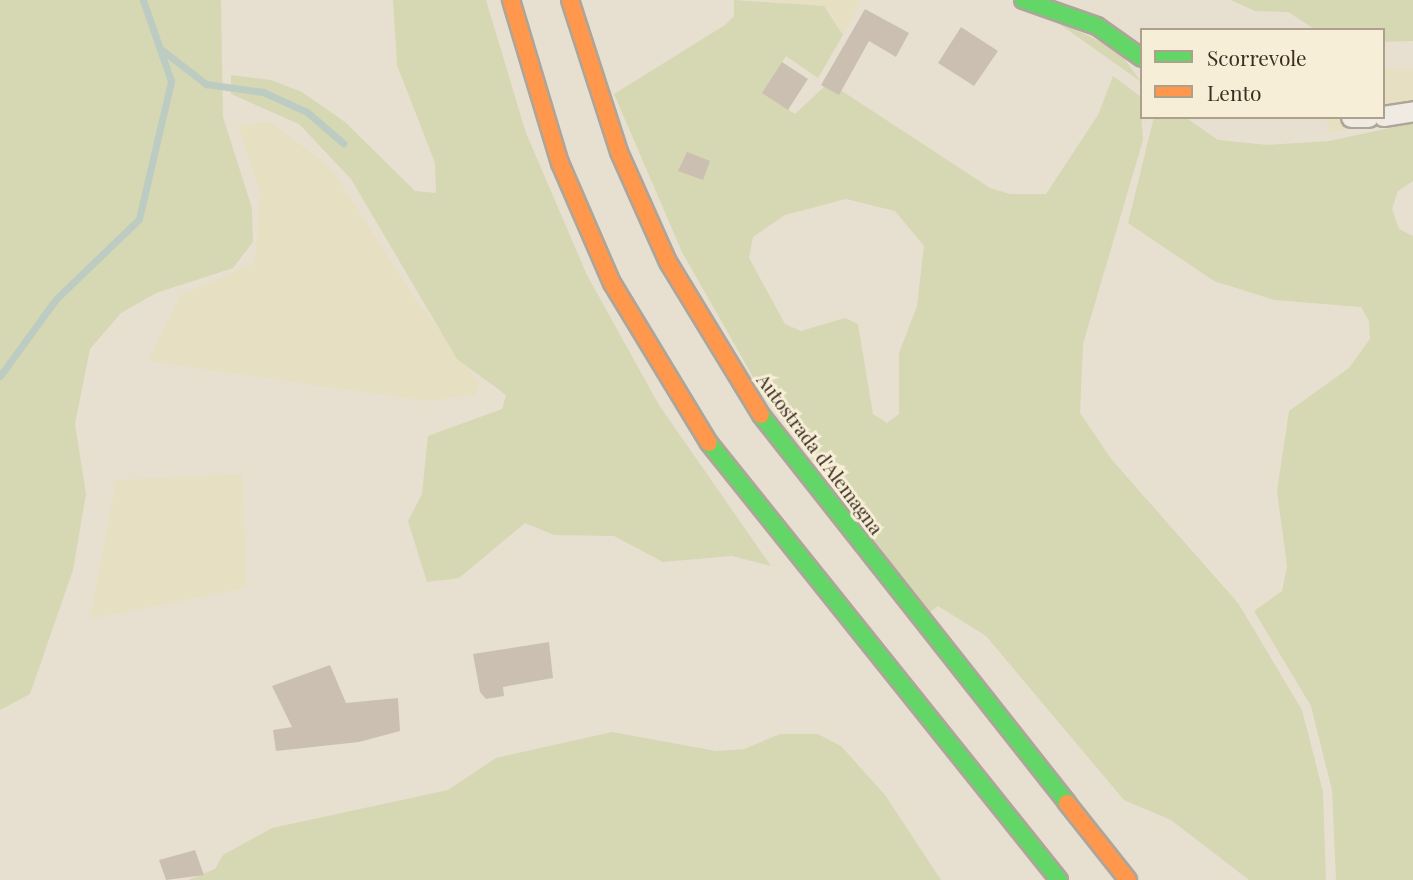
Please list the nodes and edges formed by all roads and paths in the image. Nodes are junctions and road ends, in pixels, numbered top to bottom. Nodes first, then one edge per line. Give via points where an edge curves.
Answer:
1 (511, 0) edge
2 (570, 0) edge
3 (1023, 0) edge
4 (1140, 57) edge
5 (1413, 111) edge
6 (1385, 116) edge
7 (1059, 880) edge
8 (1128, 880) edge

1 - 7 main road via 560,163 612,283 706,439 847,621
2 - 8 main road, Autostrada d'Alemagna via 619,152 668,262 757,411
3 - 4 main road via 1097,26
5 - 6 street

